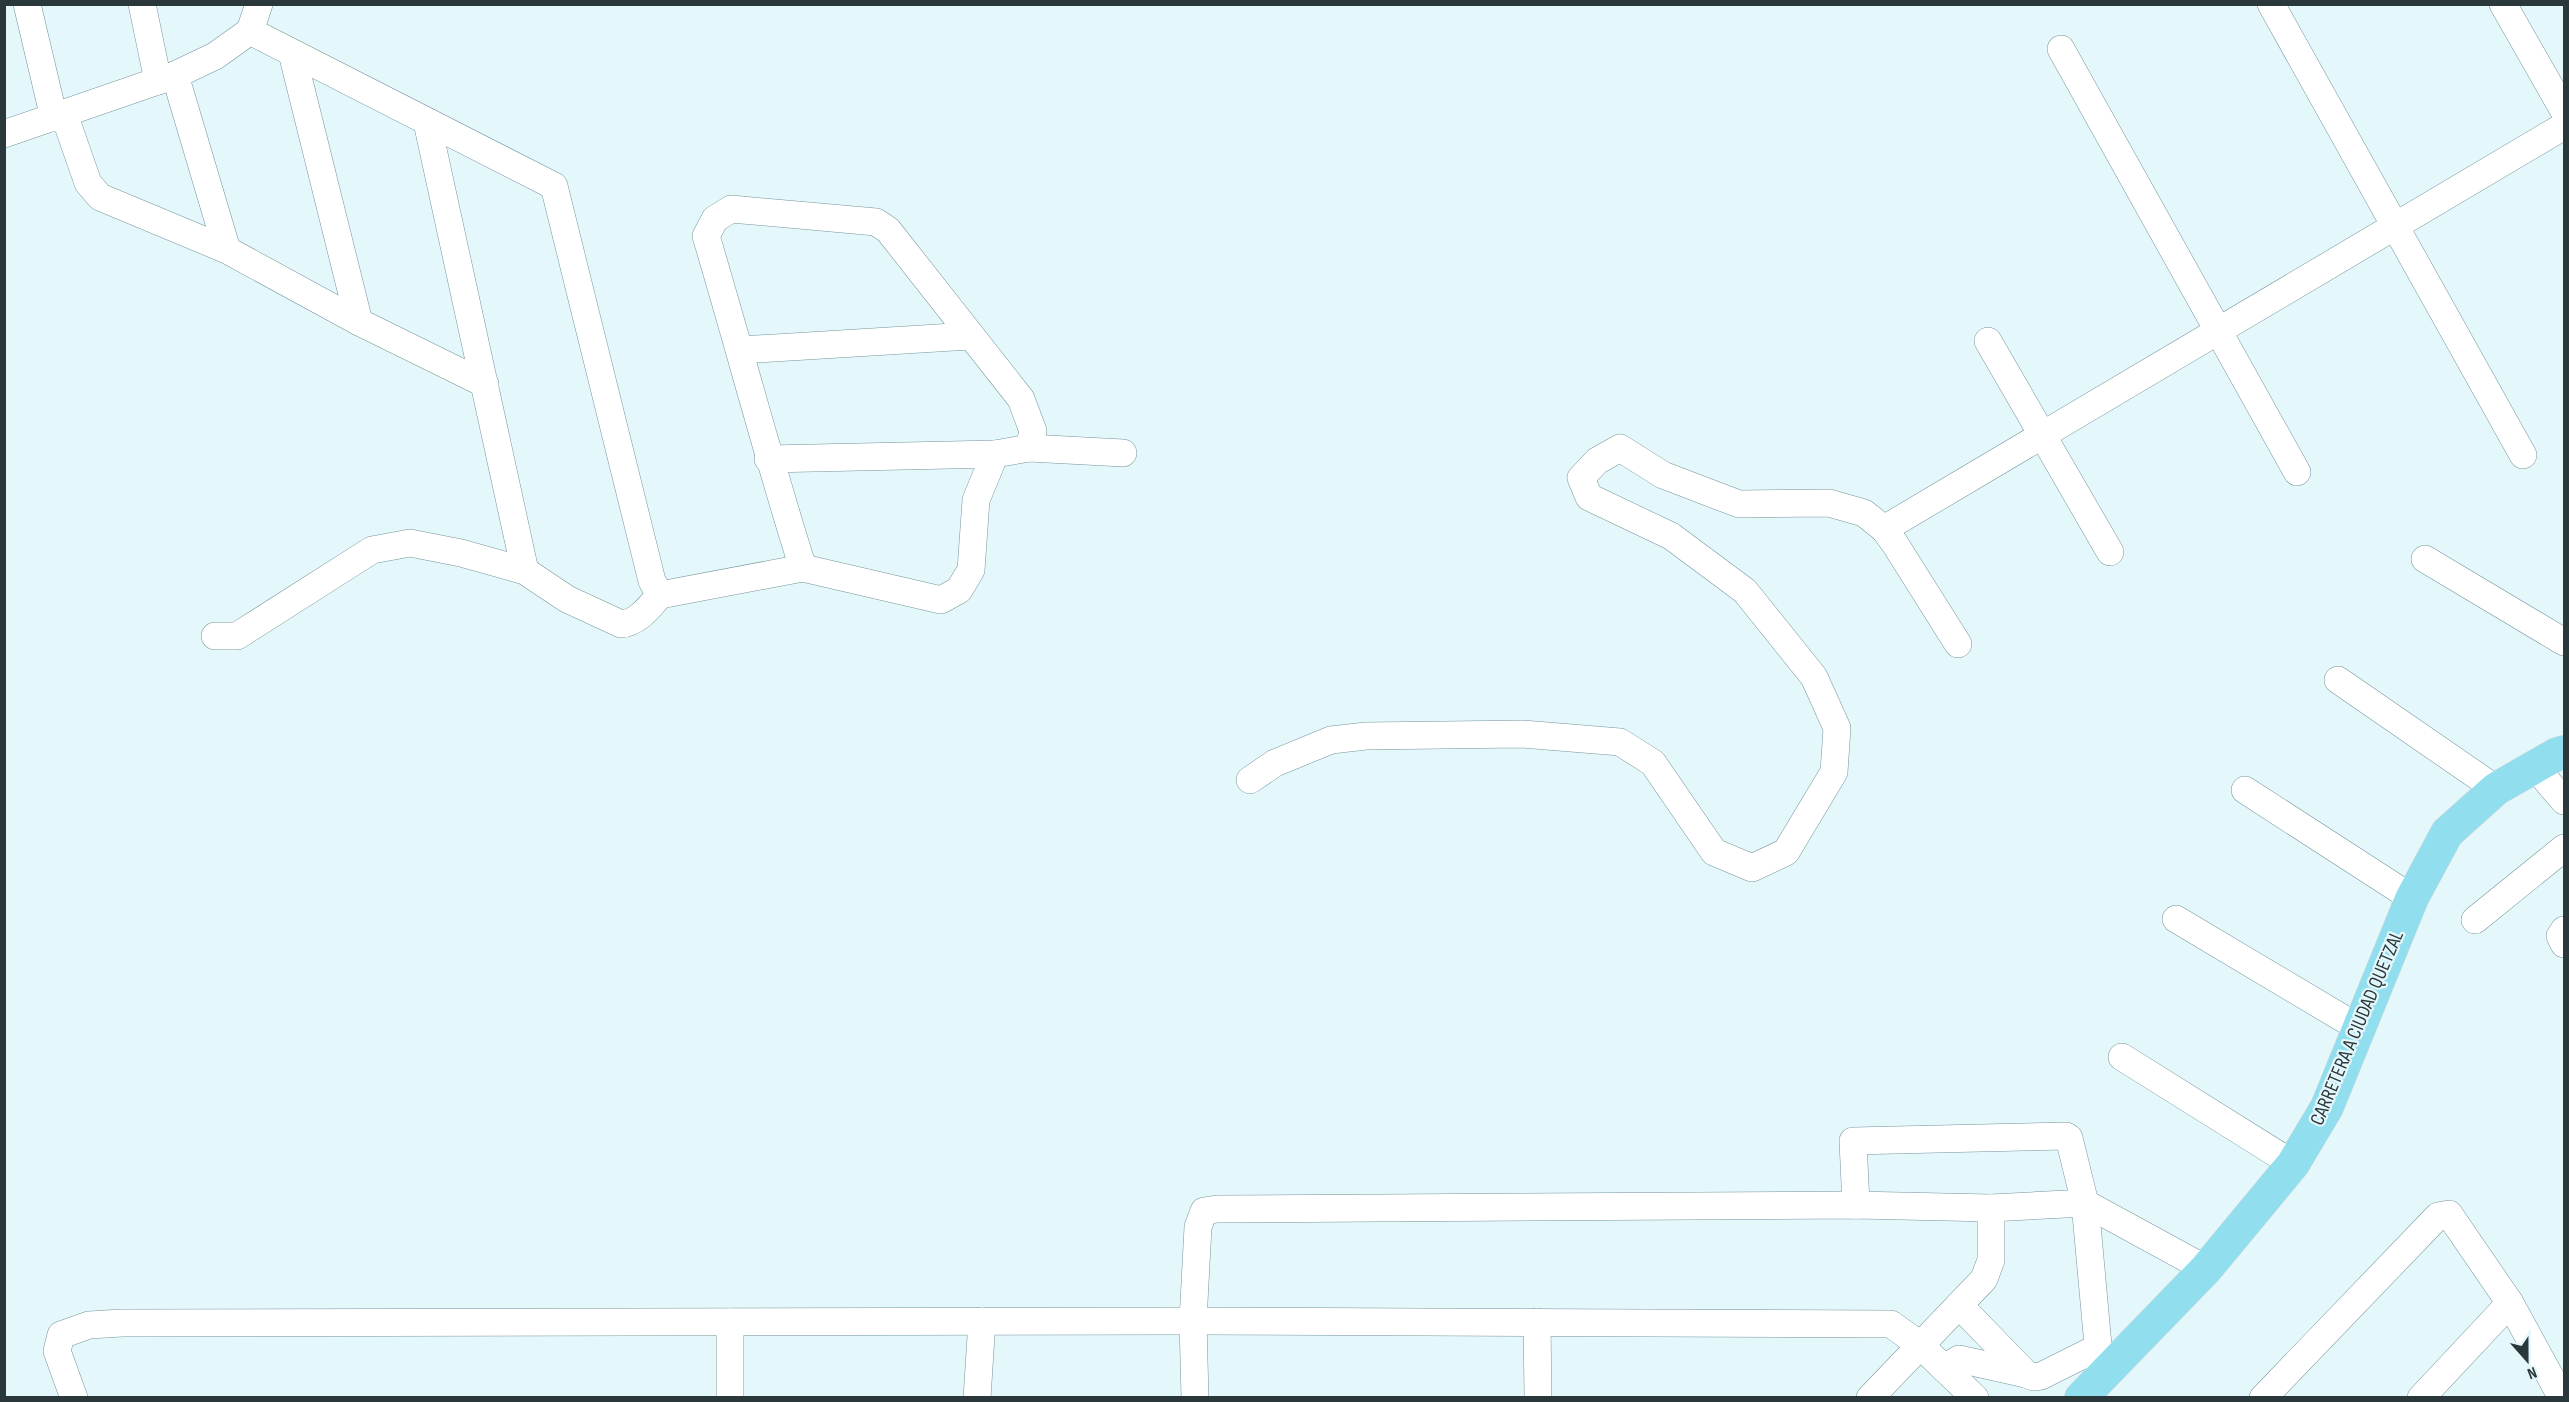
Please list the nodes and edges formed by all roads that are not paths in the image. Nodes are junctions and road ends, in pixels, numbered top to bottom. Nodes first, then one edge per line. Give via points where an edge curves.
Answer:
1 (27, 4) edge
2 (142, 4) edge
3 (259, 4) edge
4 (2271, 4) edge
5 (2503, 4) edge
6 (250, 31) junction
7 (2061, 49) dead end
8 (292, 52) junction
9 (166, 78) junction
10 (2565, 111) edge
11 (59, 116) junction
12 (427, 122) junction
13 (2565, 126) edge
14 (4, 134) edge
15 (2565, 146) edge
16 (2400, 234) junction
17 (226, 250) junction
18 (358, 322) junction
19 (970, 336) junction
20 (2223, 339) junction
21 (1988, 341) dead end
22 (740, 350) junction
23 (485, 384) junction
24 (2047, 443) junction
25 (1029, 448) junction
26 (1123, 453) dead end
27 (995, 454) junction
28 (2523, 455) dead end
29 (768, 459) junction
30 (2297, 472) dead end
31 (1889, 536) junction
32 (2110, 552) dead end
33 (2425, 559) dead end
34 (803, 568) junction
35 (525, 571) junction
36 (660, 595) junction
37 (215, 636) dead end
38 (2565, 642) edge
39 (1958, 644) dead end
40 (2338, 680) dead end
41 (2555, 759) edge
42 (1250, 780) dead end
43 (2496, 789) junction
44 (2245, 790) dead end
45 (2565, 801) edge
46 (2565, 848) edge
47 (2412, 898) junction
48 (2176, 919) dead end
49 (2475, 920) dead end
50 (2565, 930) edge
51 (2565, 944) edge
52 (2359, 1029) junction
53 (2122, 1057) dead end
54 (2293, 1164) junction
55 (2085, 1203) junction
56 (1856, 1205) junction
57 (1991, 1208) junction
58 (2206, 1269) junction
59 (2510, 1302) junction
60 (1959, 1305) junction
61 (982, 1321) junction
62 (1193, 1321) junction
63 (730, 1322) junction
64 (1537, 1322) junction
65 (1920, 1345) junction
66 (1944, 1368) junction
67 (2026, 1374) junction
68 (2093, 1375) edge
69 (74, 1398) edge
70 (730, 1398) edge
71 (977, 1398) edge
72 (1195, 1398) edge
73 (1538, 1398) edge
74 (1870, 1398) edge
75 (1975, 1398) edge
76 (2263, 1398) edge
77 (2421, 1398) edge
78 (2562, 1398) edge

1 - 11 street
2 - 9 street
3 - 6 street
4 - 16 street
5 - 10 street
6 - 8 street
6 - 9 street via 215,56
7 - 20 street
8 - 12 street
8 - 18 street
9 - 11 street
9 - 17 street
11 - 14 street
11 - 17 street via 88,183 100,197
12 - 23 street
12 - 36 street via 554,186 652,581
13 - 16 street
15 - 16 street
16 - 20 street
16 - 28 street
17 - 18 street
18 - 23 street
19 - 22 street
19 - 22 street via 888,230 876,222 731,209 715,219 706,236
19 - 25 street via 1021,399 1033,431
20 - 24 street
20 - 30 street
21 - 24 street
22 - 29 street
23 - 35 street
24 - 31 street
24 - 32 street
25 - 26 street
25 - 27 street
27 - 29 street
27 - 34 street via 976,500 971,570 959,590 941,600
29 - 34 street
31 - 39 street
31 - 42 street via 1864,513 1828,503 1739,504 1663,475 1620,448 1597,461 1581,478 1589,497 1671,536 1745,591 1814,677 1837,728 1834,772 1786,852 1752,868 1714,852 1653,763 1620,742 1522,734 1366,736 1331,740 1275,763
33 - 38 street
34 - 36 street
35 - 36 street via 567,599 621,624 636,620
35 - 37 street via 461,552 410,543 372,550 237,636
40 - 43 street
41 - 43 main road, CARRETERA A CIUDAD QUETZAL
41 - 45 street
43 - 47 main road, CARRETERA A CIUDAD QUETZAL via 2447,833
44 - 47 street
46 - 49 street
47 - 52 main road, CARRETERA A CIUDAD QUETZAL
48 - 52 street
50 - 51 street via 2560,936
52 - 54 main road, CARRETERA A CIUDAD QUETZAL via 2327,1107
53 - 54 street
54 - 58 main road, CARRETERA A CIUDAD QUETZAL
55 - 56 street via 2066,1136 1853,1141
55 - 57 street
55 - 58 street
55 - 68 street
56 - 57 street
56 - 62 street via 1204,1211 1198,1227
57 - 60 street via 1991,1260 1984,1280
58 - 68 main road, CARRETERA A CIUDAD QUETZAL
59 - 76 street via 2445,1213
59 - 77 street
59 - 78 street
60 - 65 street
60 - 67 street
61 - 62 street
61 - 63 street
61 - 71 street
62 - 64 street
62 - 72 street
63 - 69 street via 89,1325 61,1335 57,1351
63 - 70 street
64 - 65 street via 1891,1324
64 - 73 street
65 - 66 street
65 - 74 street
66 - 67 street via 1959,1359
66 - 75 street
67 - 68 street

